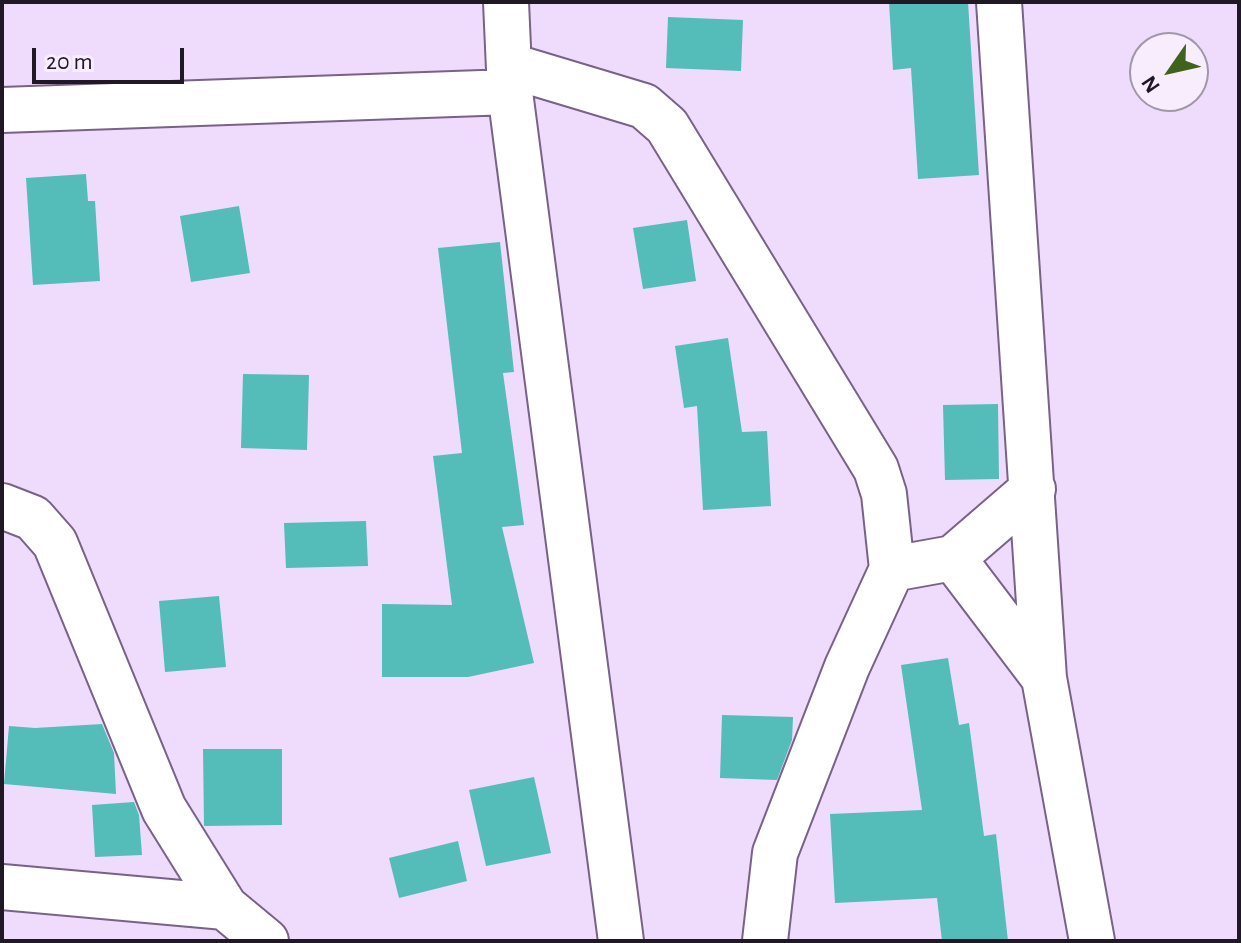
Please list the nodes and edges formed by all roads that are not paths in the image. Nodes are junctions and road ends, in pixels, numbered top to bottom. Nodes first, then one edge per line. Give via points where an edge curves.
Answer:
1 (506, 2) edge
2 (999, 2) edge
3 (510, 79) junction
4 (2, 110) edge
5 (1033, 489) junction
6 (2, 506) edge
7 (953, 558) junction
8 (892, 569) junction
9 (1044, 678) junction
10 (2, 887) edge
11 (225, 907) junction
12 (266, 941) edge
13 (621, 941) edge
14 (765, 941) edge
15 (1092, 941) edge

1 - 3 street
2 - 5 street
3 - 4 street
3 - 8 street via 644,106 667,126 876,469
3 - 13 street
5 - 7 street
5 - 9 street
6 - 11 street via 33,518 55,543 164,809
7 - 8 street
7 - 9 street
8 - 14 street via 847,667 775,853
9 - 15 street
10 - 11 street
11 - 12 street

